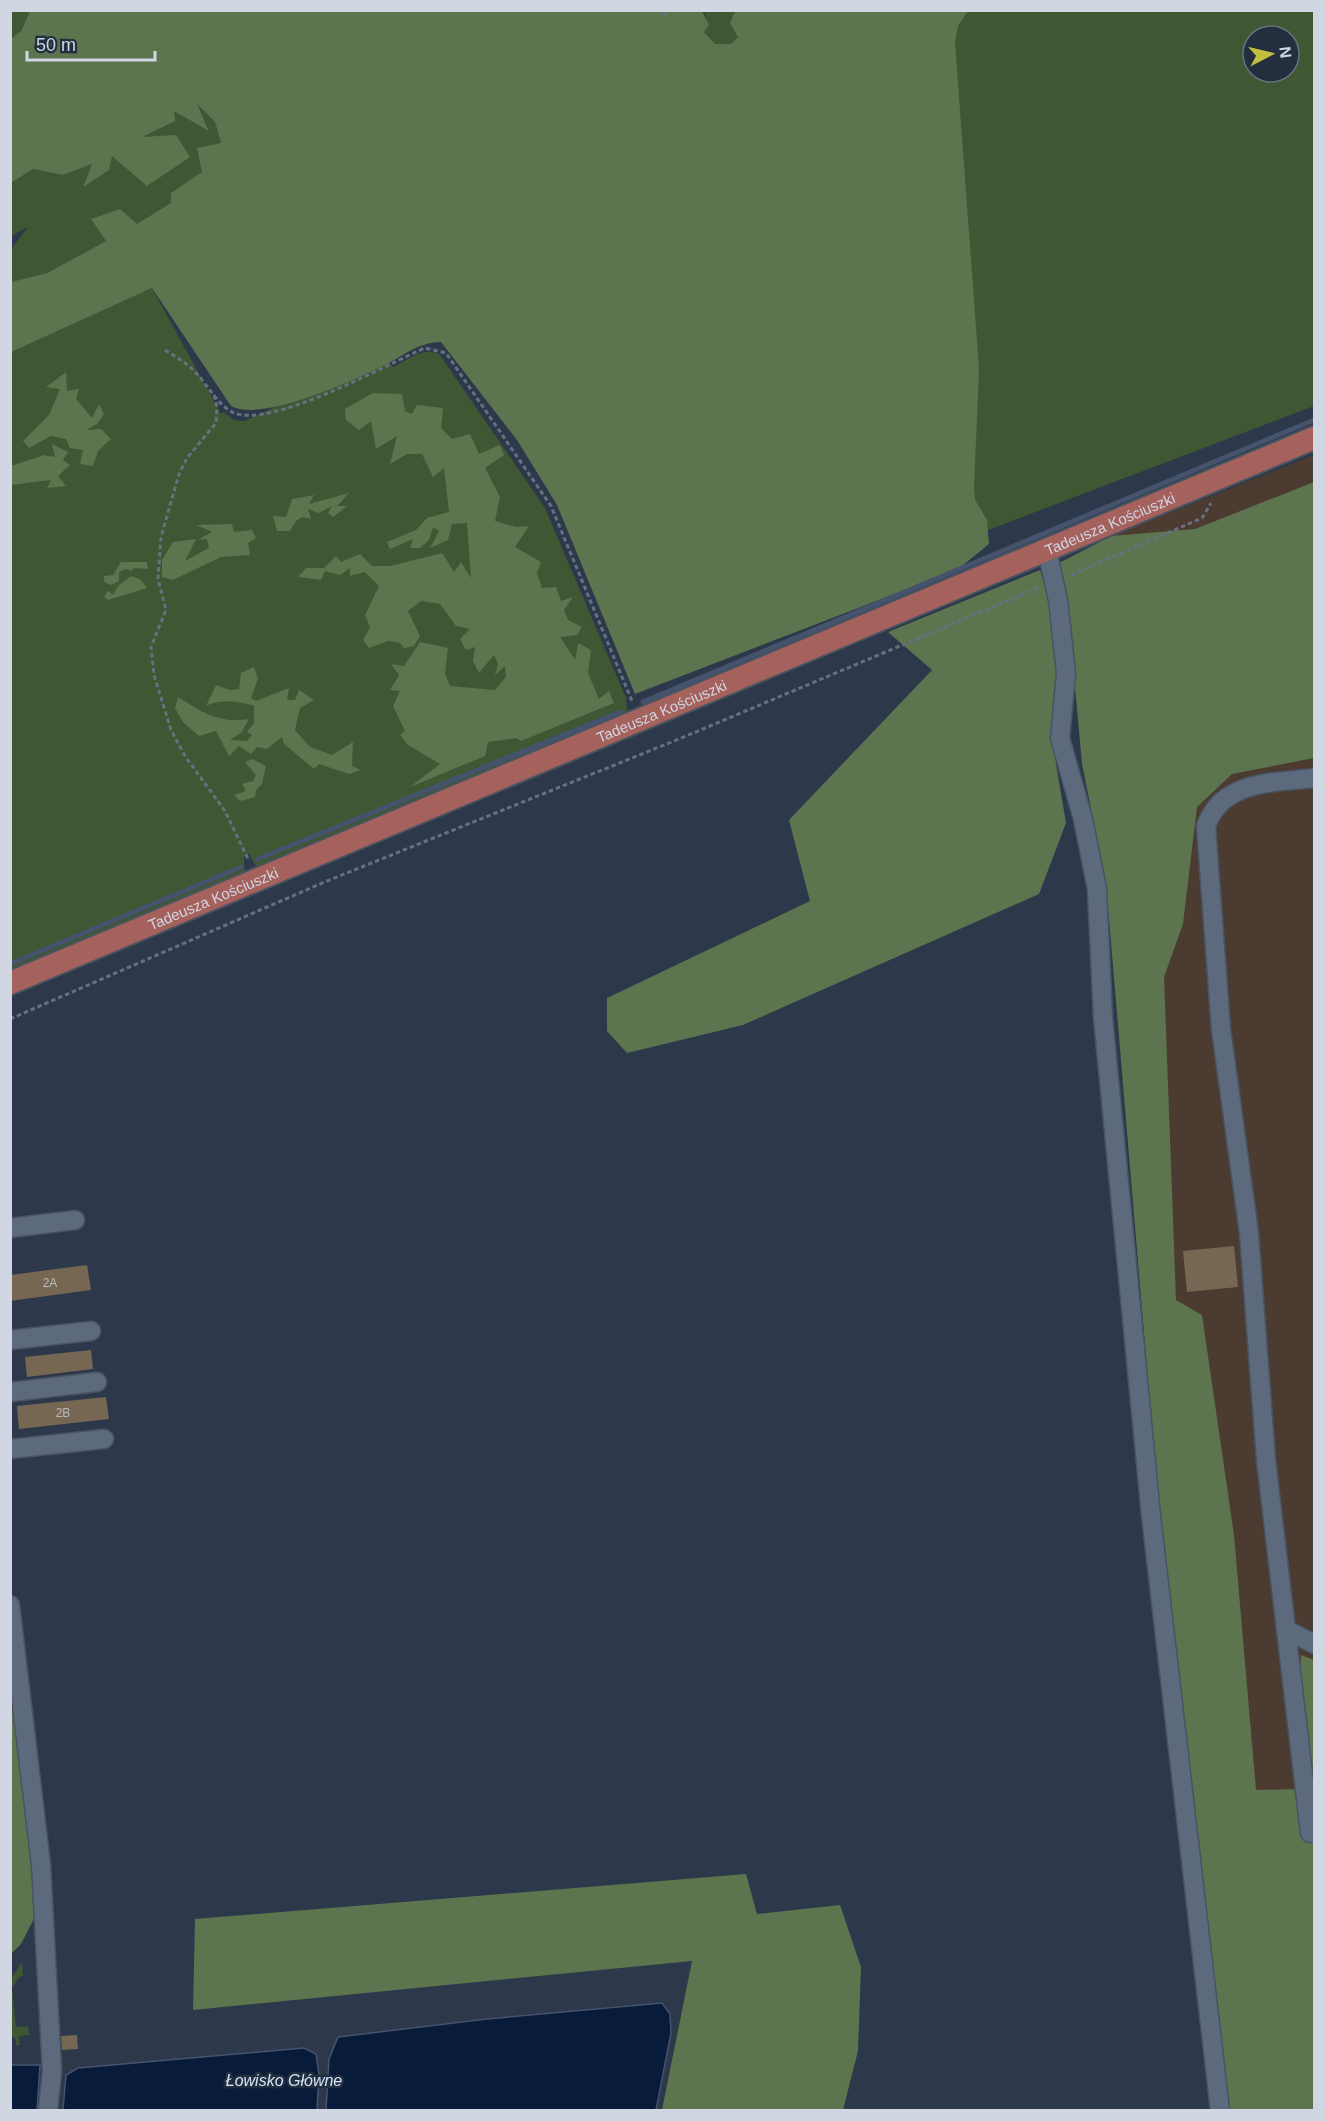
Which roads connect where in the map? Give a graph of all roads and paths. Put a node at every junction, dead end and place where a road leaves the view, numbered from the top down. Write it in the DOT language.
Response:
graph roads {
  1 [pos="666,10"];
  2 [pos="664,16"];
  3 [pos="165,351"];
  4 [pos="213,391"];
  5 [pos="1314,438"];
  6 [pos="1212,498"];
  7 [pos="1047,550"];
  8 [pos="1054,581"];
  9 [pos="639,720"];
  10 [pos="1314,778"];
  11 [pos="248,860"];
  12 [pos="10,983"];
  13 [pos="10,1019"];
  14 [pos="75,1220"];
  15 [pos="10,1228"];
  16 [pos="91,1331"];
  17 [pos="10,1340"];
  18 [pos="96,1382"];
  19 [pos="10,1392"];
  20 [pos="104,1438"];
  21 [pos="10,1449"];
  22 [pos="10,1605"];
  23 [pos="1287,1630"];
  24 [pos="1314,1644"];
  25 [pos="1314,1833"];
  26 [pos="48,2110"];
  27 [pos="1220,2110"];
  1 -- 2 [label="path"];
  3 -- 4 [label="path"];
  4 -- 9 [label="path"];
  4 -- 11 [label="path"];
  5 -- 7 [label="main road, Tadeusza Kościuszki"];
  6 -- 8 [label="path"];
  7 -- 8 [label="street"];
  7 -- 9 [label="main road, Tadeusza Kościuszki"];
  8 -- 13 [label="path"];
  8 -- 27 [label="street"];
  9 -- 12 [label="main road, Tadeusza Kościuszki"];
  10 -- 23 [label="street"];
  14 -- 15 [label="street"];
  16 -- 17 [label="street"];
  18 -- 19 [label="street"];
  20 -- 21 [label="street"];
  22 -- 26 [label="street"];
  23 -- 24 [label="street"];
  23 -- 25 [label="street"];
}
